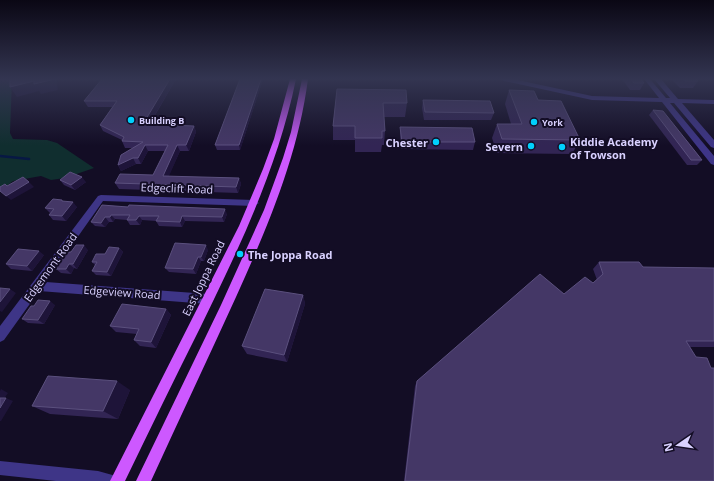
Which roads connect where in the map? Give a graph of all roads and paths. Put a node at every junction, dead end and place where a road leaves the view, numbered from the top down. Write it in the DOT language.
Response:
graph roads {
  1 [pos="288,101"];
  2 [pos="301,101"];
  3 [pos="665,101"];
  4 [pos="677,101"];
  5 [pos="714,145"];
  6 [pos="272,156"];
  7 [pos="288,156"];
  8 [pos="714,162"];
  9 [pos="100,198"];
  10 [pos="254,203"];
  11 [pos="36,286"];
  12 [pos="208,299"];
  13 [pos="0,336"];
  14 [pos="0,468"];
  15 [pos="111,481"];
  16 [pos="116,481"];
  17 [pos="143,481"];
  1 -- 6 [label="main road, East Joppa Road"];
  2 -- 7 [label="main road"];
  3 -- 8 [label="street"];
  4 -- 5 [label="street"];
  6 -- 7 [label="main road"];
  6 -- 10 [label="main road, East Joppa Road"];
  7 -- 17 [label="main road"];
  9 -- 10 [label="street, Edgeclift Road"];
  9 -- 11 [label="street, Edgemont Road"];
  10 -- 12 [label="main road, East Joppa Road"];
  11 -- 12 [label="street, Edgeview Road"];
  11 -- 13 [label="street, Edgemont Road"];
  12 -- 16 [label="main road, East Joppa Road"];
  14 -- 15 [label="street"];
}
